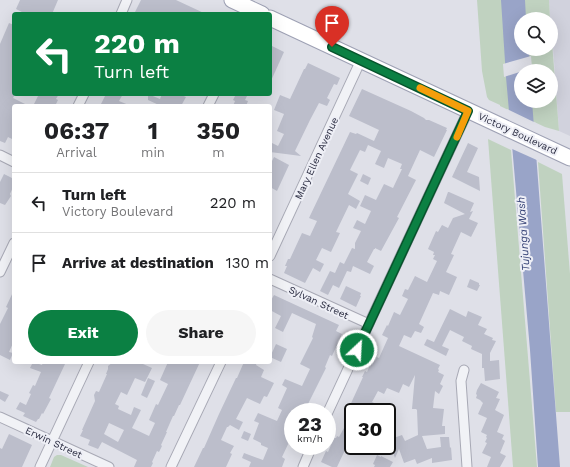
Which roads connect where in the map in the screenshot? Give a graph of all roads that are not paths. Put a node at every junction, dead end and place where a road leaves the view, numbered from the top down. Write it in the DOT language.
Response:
graph roads {
  1 [pos="127,0"];
  2 [pos="232,0"];
  3 [pos="256,9"];
  4 [pos="122,12"];
  5 [pos="272,19"];
  6 [pos="361,60"];
  7 [pos="468,111"];
  8 [pos="0,155"];
  9 [pos="570,158"];
  10 [pos="12,161"];
  11 [pos="12,246"];
  12 [pos="272,252"];
  13 [pos="0,272"];
  14 [pos="272,280"];
  15 [pos="369,324"];
  16 [pos="88,364"];
  17 [pos="219,364"];
  18 [pos="464,370"];
  19 [pos="332,403"];
  20 [pos="0,417"];
  21 [pos="52,441"];
  22 [pos="308,455"];
  23 [pos="40,467"];
  24 [pos="109,467"];
  25 [pos="171,467"];
  26 [pos="303,467"];
  27 [pos="467,467"];
  1 -- 4 [label="street"];
  2 -- 3 [label="main road"];
  5 -- 6 [label="main road, Victory Boulevard"];
  6 -- 7 [label="main road, Victory Boulevard"];
  6 -- 12 [label="street, Mary Ellen Avenue"];
  7 -- 9 [label="main road, Victory Boulevard"];
  7 -- 15 [label="street"];
  8 -- 10 [label="street"];
  11 -- 13 [label="street"];
  14 -- 15 [label="street, Sylvan Street"];
  15 -- 19 [label="street"];
  16 -- 21 [label="street"];
  17 -- 25 [label="street"];
  18 -- 27 [label="street"];
  20 -- 21 [label="street, Erwin Street"];
  21 -- 23 [label="street"];
  21 -- 24 [label="street, Erwin Street"];
  22 -- 26 [label="street"];
}
